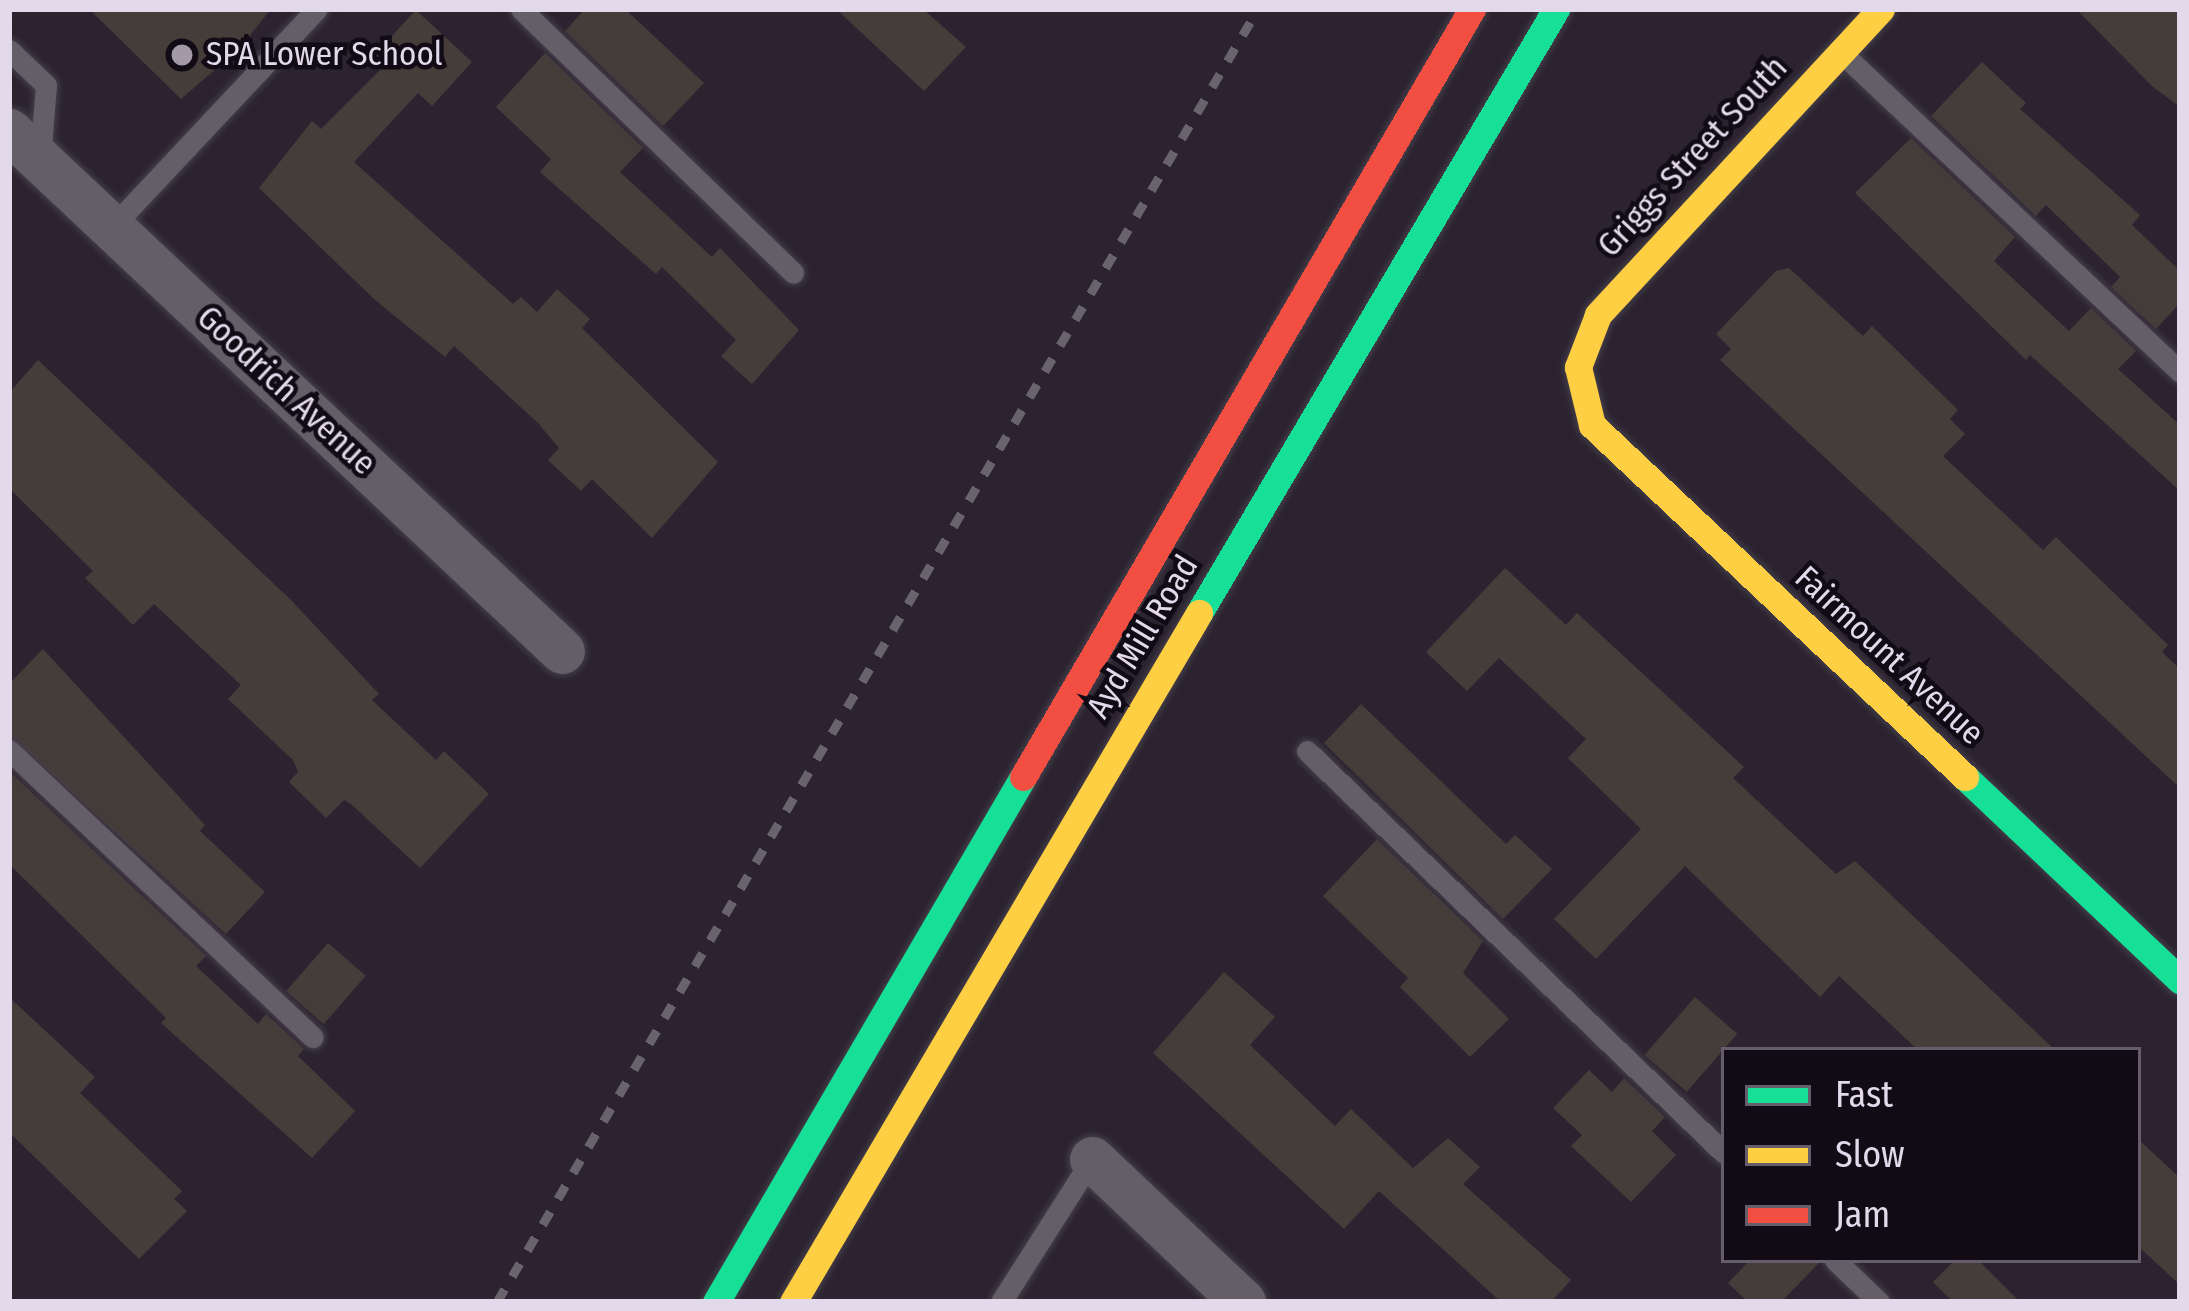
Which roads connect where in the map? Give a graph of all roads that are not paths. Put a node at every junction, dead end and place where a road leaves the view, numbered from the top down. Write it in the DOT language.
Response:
graph roads {
  1 [pos="317,9"];
  2 [pos="521,9"];
  3 [pos="1472,9"];
  4 [pos="1556,9"];
  5 [pos="1881,9"];
  6 [pos="9,50"];
  7 [pos="1840,52"];
  8 [pos="24,146"];
  9 [pos="112,227"];
  10 [pos="794,273"];
  11 [pos="1578,367"];
  12 [pos="2180,372"];
  13 [pos="562,651"];
  14 [pos="9,750"];
  15 [pos="1307,751"];
  16 [pos="2180,980"];
  17 [pos="313,1037"];
  18 [pos="1721,1150"];
  19 [pos="1092,1159"];
  20 [pos="1838,1263"];
  21 [pos="716,1302"];
  22 [pos="793,1302"];
  23 [pos="1000,1302"];
  24 [pos="1243,1302"];
  25 [pos="1879,1302"];
  1 -- 9 [label="lane"];
  2 -- 10 [label="lane"];
  3 -- 21 [label="main road, Ayd Mill Road"];
  4 -- 22 [label="main road, Ayd Mill Road"];
  5 -- 7 [label="main road, Griggs Street South"];
  6 -- 8 [label="lane"];
  7 -- 11 [label="main road, Griggs Street South"];
  7 -- 12 [label="lane"];
  8 -- 9 [label="street, Goodrich Avenue"];
  9 -- 13 [label="street, Goodrich Avenue"];
  11 -- 16 [label="main road, Fairmount Avenue"];
  14 -- 17 [label="lane"];
  15 -- 18 [label="lane"];
  19 -- 23 [label="lane"];
  19 -- 24 [label="street"];
  20 -- 25 [label="lane"];
}
